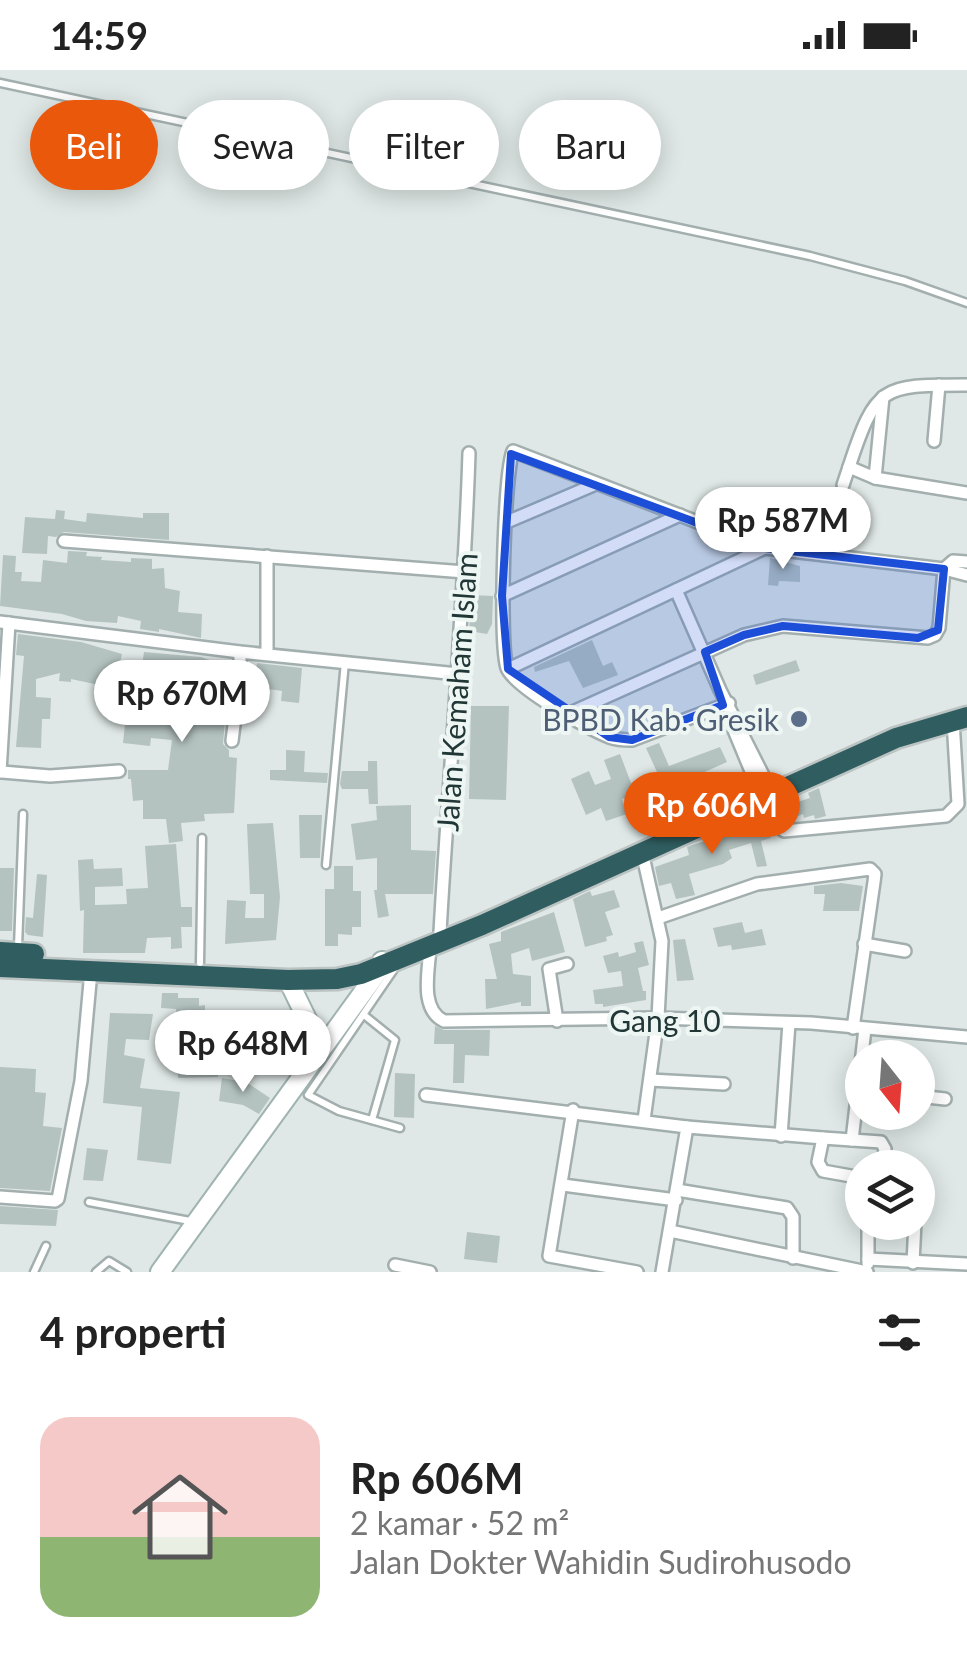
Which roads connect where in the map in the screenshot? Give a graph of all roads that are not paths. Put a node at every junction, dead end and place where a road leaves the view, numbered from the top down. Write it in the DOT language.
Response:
graph roads {
  1 [pos="0,83"];
  2 [pos="967,303"];
  3 [pos="939,385"];
  4 [pos="967,385"];
  5 [pos="884,396"];
  6 [pos="934,441"];
  7 [pos="469,453"];
  8 [pos="850,467"];
  9 [pos="875,478"];
  10 [pos="596,484"];
  11 [pos="842,485"];
  12 [pos="967,493"];
  13 [pos="680,516"];
  14 [pos="508,522"];
  15 [pos="64,541"];
  16 [pos="766,548"];
  17 [pos="267,556"];
  18 [pos="967,562"];
  19 [pos="944,569"];
  20 [pos="465,572"];
  21 [pos="967,575"];
  22 [pos="676,590"];
  23 [pos="502,596"];
  24 [pos="5,622"];
  25 [pos="240,652"];
  26 [pos="705,652"];
  27 [pos="267,654"];
  28 [pos="346,661"];
  29 [pos="508,669"];
  30 [pos="458,674"];
  31 [pos="725,701"];
  32 [pos="568,714"];
  33 [pos="962,714"];
  34 [pos="232,740"];
  35 [pos="118,771"];
  36 [pos="1,772"];
  37 [pos="962,778"];
  38 [pos="763,794"];
  39 [pos="23,814"];
  40 [pos="202,838"];
  41 [pos="642,852"];
  42 [pos="326,865"];
  43 [pos="658,918"];
  44 [pos="435,939"];
  45 [pos="864,944"];
  46 [pos="906,951"];
  47 [pos="9,953"];
  48 [pos="388,961"];
  49 [pos="200,963"];
  50 [pos="568,964"];
  51 [pos="0,966"];
  52 [pos="91,971"];
  53 [pos="286,974"];
  54 [pos="364,1015"];
  55 [pos="658,1018"];
  56 [pos="557,1021"];
  57 [pos="789,1022"];
  58 [pos="859,1028"];
  59 [pos="967,1037"];
  60 [pos="859,1040"];
  61 [pos="328,1053"];
  62 [pos="650,1080"];
  63 [pos="724,1084"];
  64 [pos="426,1095"];
  65 [pos="935,1099"];
  66 [pos="945,1100"];
  67 [pos="573,1110"];
  68 [pos="372,1120"];
  69 [pos="644,1120"];
  70 [pos="687,1127"];
  71 [pos="400,1128"];
  72 [pos="854,1130"];
  73 [pos="781,1136"];
  74 [pos="822,1138"];
  75 [pos="852,1140"];
  76 [pos="884,1150"];
  77 [pos="845,1175"];
  78 [pos="563,1184"];
  79 [pos="676,1195"];
  80 [pos="0,1197"];
  81 [pos="89,1202"];
  82 [pos="196,1222"];
  83 [pos="670,1231"];
  84 [pos="868,1240"];
  85 [pos="915,1240"];
  86 [pos="46,1246"];
  87 [pos="548,1256"];
  88 [pos="792,1258"];
  89 [pos="913,1263"];
  90 [pos="967,1264"];
  91 [pos="396,1266"];
  92 [pos="867,1268"];
  93 [pos="34,1272"];
  94 [pos="96,1272"];
  95 [pos="127,1272"];
  96 [pos="160,1272"];
  97 [pos="430,1272"];
  98 [pos="544,1272"];
  99 [pos="638,1272"];
  100 [pos="662,1272"];
  1 -- 2 [label="lane"];
  3 -- 4 [label="street"];
  3 -- 5 [label="street"];
  3 -- 6 [label="street"];
  5 -- 8 [label="street"];
  5 -- 9 [label="street"];
  7 -- 20 [label="street, Jalan Kemaham Islam"];
  8 -- 9 [label="street"];
  8 -- 11 [label="street"];
  9 -- 12 [label="street"];
  10 -- 13 [label="street"];
  10 -- 14 [label="street"];
  10 -- 14 [label="street"];
  13 -- 16 [label="street"];
  13 -- 23 [label="street"];
  14 -- 23 [label="street"];
  15 -- 17 [label="street"];
  16 -- 19 [label="street"];
  16 -- 22 [label="street"];
  17 -- 20 [label="street"];
  17 -- 27 [label="street"];
  18 -- 19 [label="street"];
  19 -- 21 [label="street"];
  19 -- 26 [label="street"];
  20 -- 30 [label="street, Jalan Kemaham Islam"];
  22 -- 26 [label="street"];
  22 -- 29 [label="street"];
  23 -- 29 [label="street"];
  24 -- 25 [label="street"];
  24 -- 36 [label="street"];
  25 -- 27 [label="street"];
  25 -- 34 [label="street"];
  26 -- 31 [label="street"];
  26 -- 32 [label="street"];
  27 -- 28 [label="street"];
  28 -- 30 [label="street"];
  28 -- 42 [label="lane"];
  29 -- 32 [label="street"];
  30 -- 44 [label="street, Jalan Kemaham Islam"];
  31 -- 32 [label="street"];
  31 -- 38 [label="street"];
  33 -- 37 [label="street"];
  33 -- 38 [label="highway"];
  35 -- 36 [label="street"];
  37 -- 38 [label="street"];
  38 -- 41 [label="highway"];
  38 -- 44 [label="highway"];
  39 -- 47 [label="lane"];
  40 -- 49 [label="lane"];
  41 -- 43 [label="street"];
  41 -- 44 [label="highway"];
  43 -- 45 [label="street"];
  43 -- 55 [label="street"];
  44 -- 48 [label="highway"];
  44 -- 56 [label="street, Gang 10"];
  45 -- 46 [label="street"];
  45 -- 58 [label="street"];
  47 -- 49 [label="highway"];
  48 -- 53 [label="highway"];
  48 -- 54 [label="lane"];
  48 -- 61 [label="main road"];
  49 -- 53 [label="highway"];
  50 -- 56 [label="street"];
  51 -- 52 [label="highway"];
  52 -- 53 [label="highway"];
  52 -- 80 [label="street"];
  53 -- 61 [label="main road"];
  54 -- 61 [label="lane"];
  54 -- 68 [label="lane"];
  55 -- 56 [label="street, Gang 10"];
  55 -- 57 [label="street, Gang 10"];
  55 -- 62 [label="street"];
  57 -- 58 [label="street, Gang 10"];
  57 -- 73 [label="street"];
  58 -- 59 [label="street, Gang 10"];
  58 -- 60 [label="street"];
  61 -- 68 [label="lane"];
  61 -- 82 [label="main road"];
  62 -- 63 [label="street"];
  62 -- 69 [label="street"];
  64 -- 67 [label="street"];
  65 -- 66 [label="street"];
  67 -- 69 [label="street"];
  67 -- 78 [label="street"];
  68 -- 71 [label="lane"];
  69 -- 70 [label="street"];
  70 -- 73 [label="street"];
  70 -- 79 [label="street"];
  72 -- 75 [label="street"];
  73 -- 74 [label="street"];
  74 -- 75 [label="street"];
  74 -- 77 [label="street"];
  75 -- 76 [label="street"];
  78 -- 79 [label="street"];
  78 -- 87 [label="street"];
  79 -- 83 [label="street"];
  79 -- 88 [label="street"];
  81 -- 82 [label="lane"];
  82 -- 96 [label="main road"];
  83 -- 88 [label="street"];
  83 -- 100 [label="street"];
  84 -- 92 [label="street"];
  85 -- 89 [label="street"];
  86 -- 93 [label="lane"];
  87 -- 98 [label="street"];
  87 -- 99 [label="street"];
  88 -- 92 [label="street"];
  89 -- 90 [label="street"];
  89 -- 92 [label="street"];
  91 -- 97 [label="street"];
  94 -- 95 [label="lane"];
}
